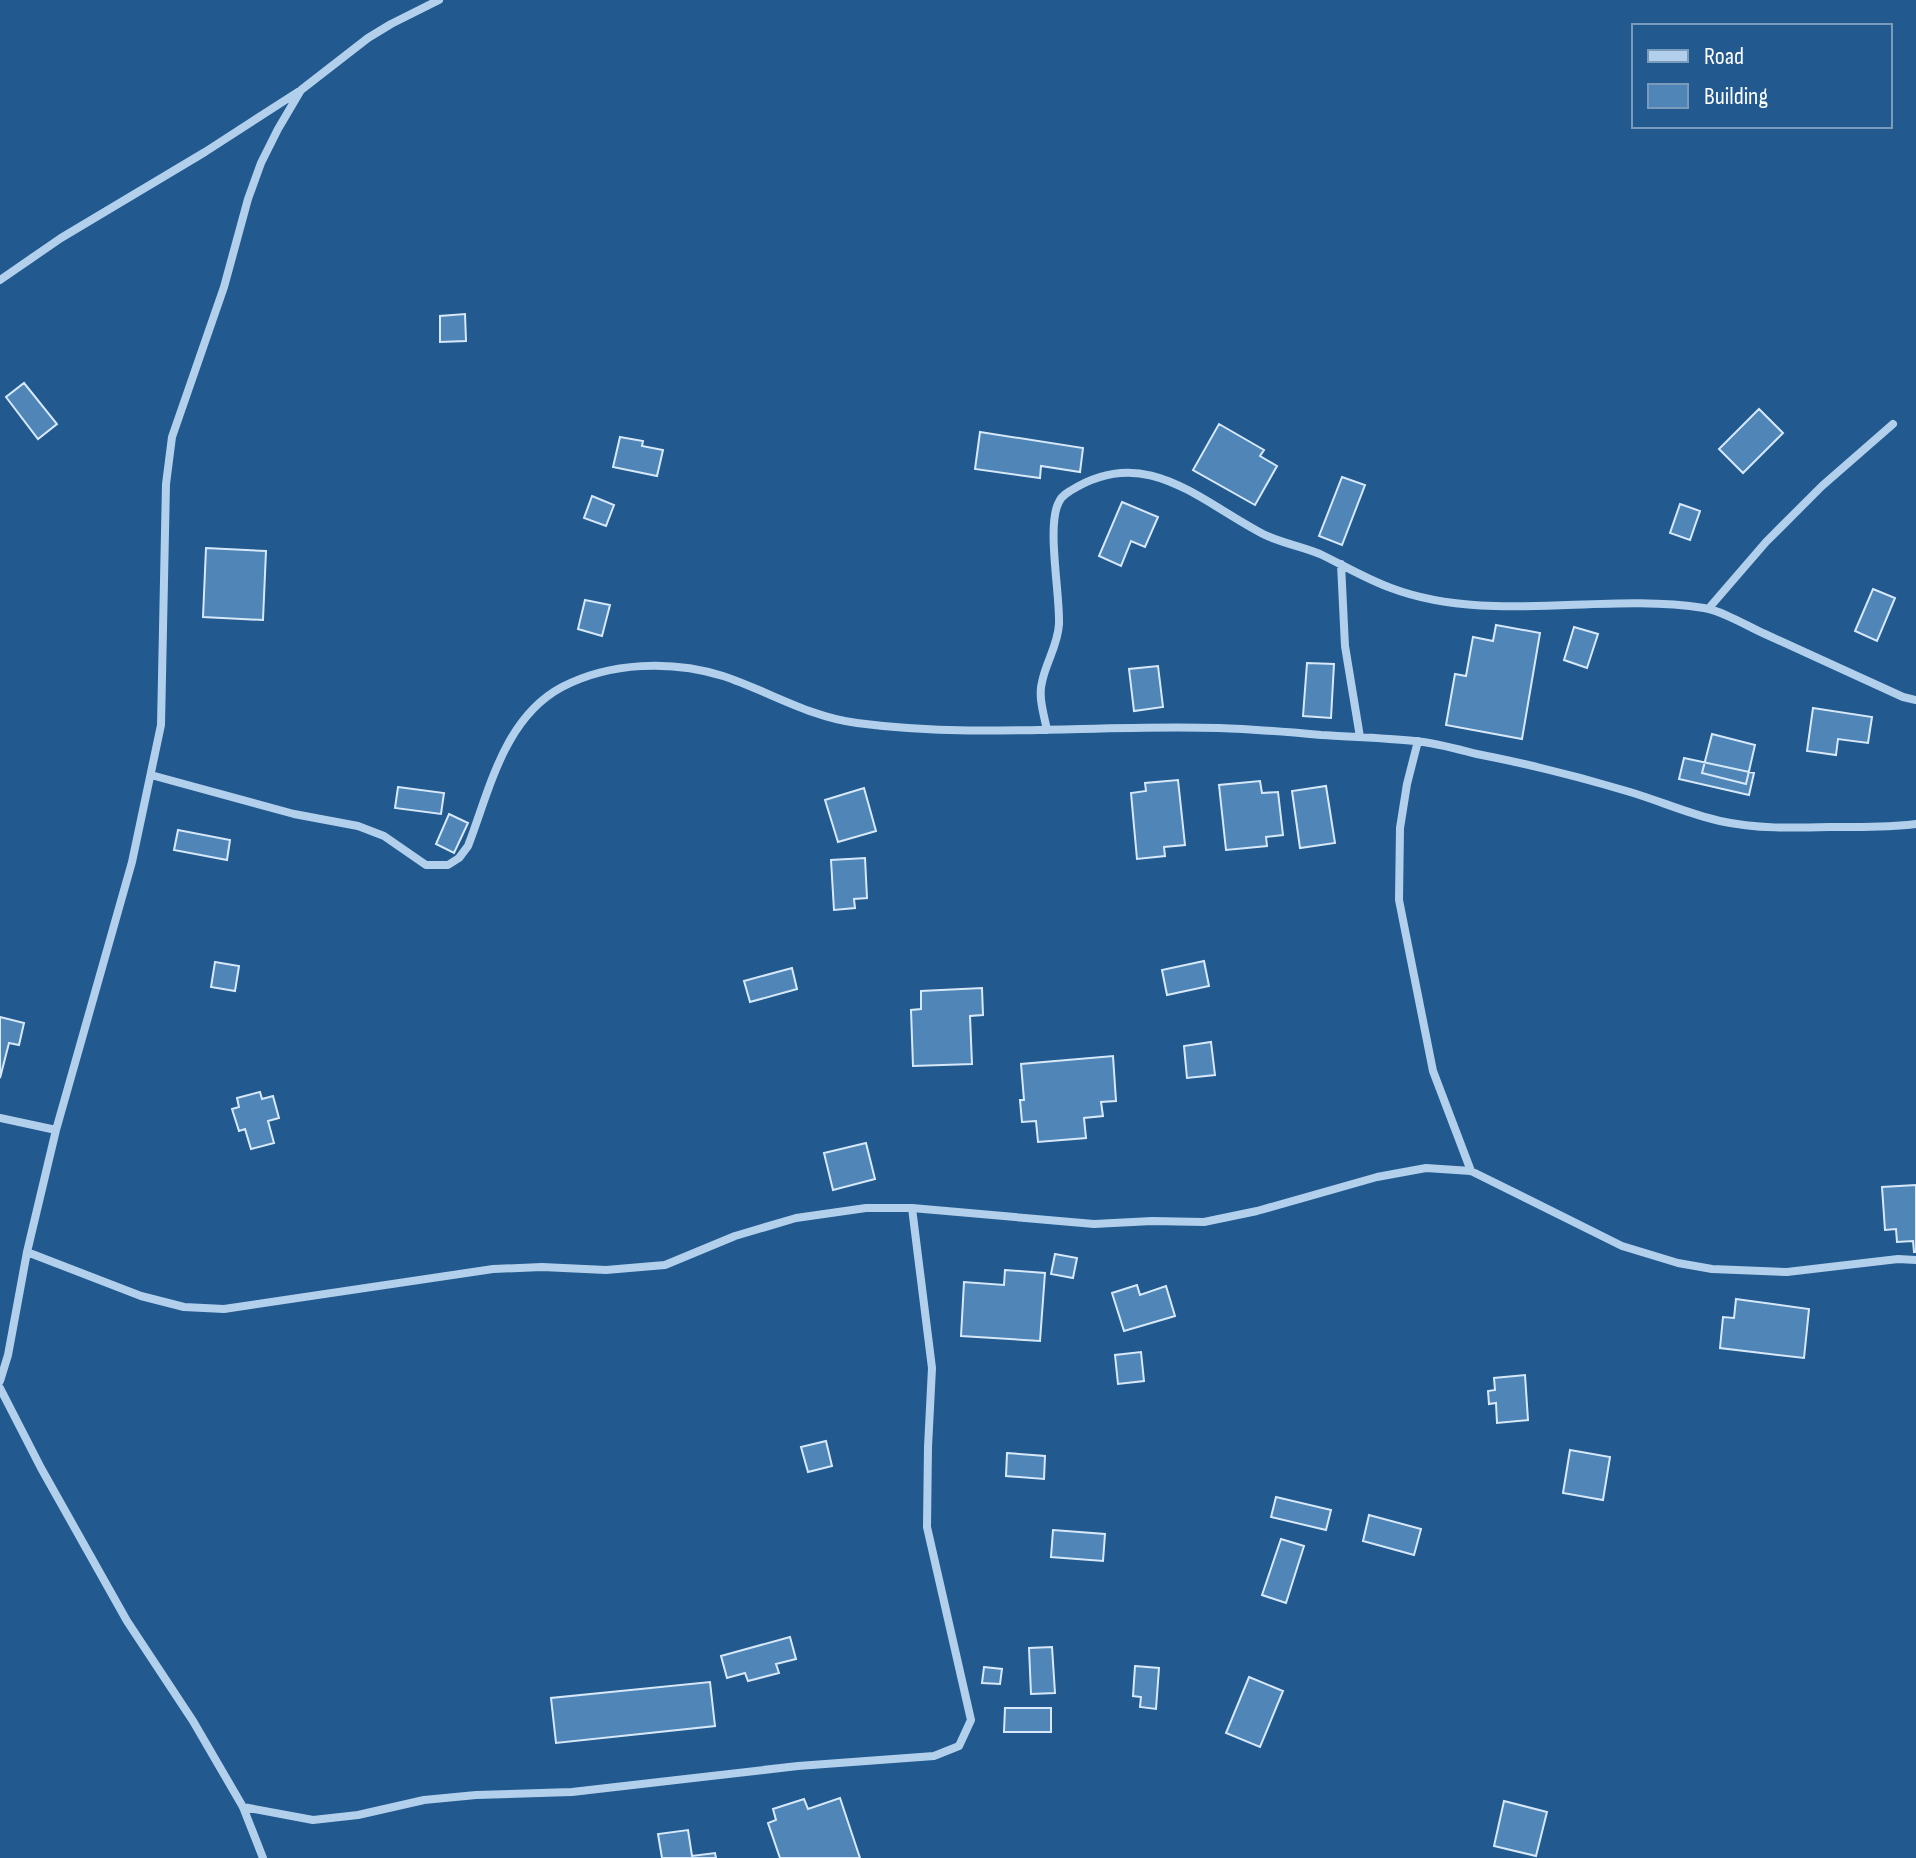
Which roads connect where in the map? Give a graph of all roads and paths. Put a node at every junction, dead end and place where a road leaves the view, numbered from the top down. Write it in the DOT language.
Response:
graph roads {
  1 [pos="439,0"];
  2 [pos="301,90"];
  3 [pos="0,280"];
  4 [pos="1893,424"];
  5 [pos="1341,564"];
  6 [pos="1709,608"];
  7 [pos="1916,700"];
  8 [pos="1047,730"];
  9 [pos="1360,737"];
  10 [pos="1418,741"];
  11 [pos="151,775"];
  12 [pos="1916,824"];
  13 [pos="0,1118"];
  14 [pos="56,1130"];
  15 [pos="1471,1171"];
  16 [pos="912,1208"];
  17 [pos="27,1252"];
  18 [pos="1916,1260"];
  19 [pos="0,1381"];
  20 [pos="0,1388"];
  21 [pos="243,1807"];
  22 [pos="263,1858"];
  1 -- 2 [label="street"];
  2 -- 3 [label="street"];
  2 -- 11 [label="street"];
  4 -- 6 [label="street"];
  5 -- 6 [label="street"];
  5 -- 8 [label="street"];
  5 -- 9 [label="street"];
  6 -- 7 [label="street"];
  8 -- 9 [label="street"];
  8 -- 11 [label="street"];
  9 -- 10 [label="street"];
  10 -- 12 [label="street"];
  10 -- 15 [label="street"];
  11 -- 14 [label="street"];
  13 -- 14 [label="street"];
  14 -- 17 [label="street"];
  15 -- 16 [label="street"];
  15 -- 18 [label="street"];
  16 -- 17 [label="street"];
  16 -- 21 [label="street"];
  17 -- 19 [label="street"];
  20 -- 21 [label="street"];
  21 -- 22 [label="street"];
}
